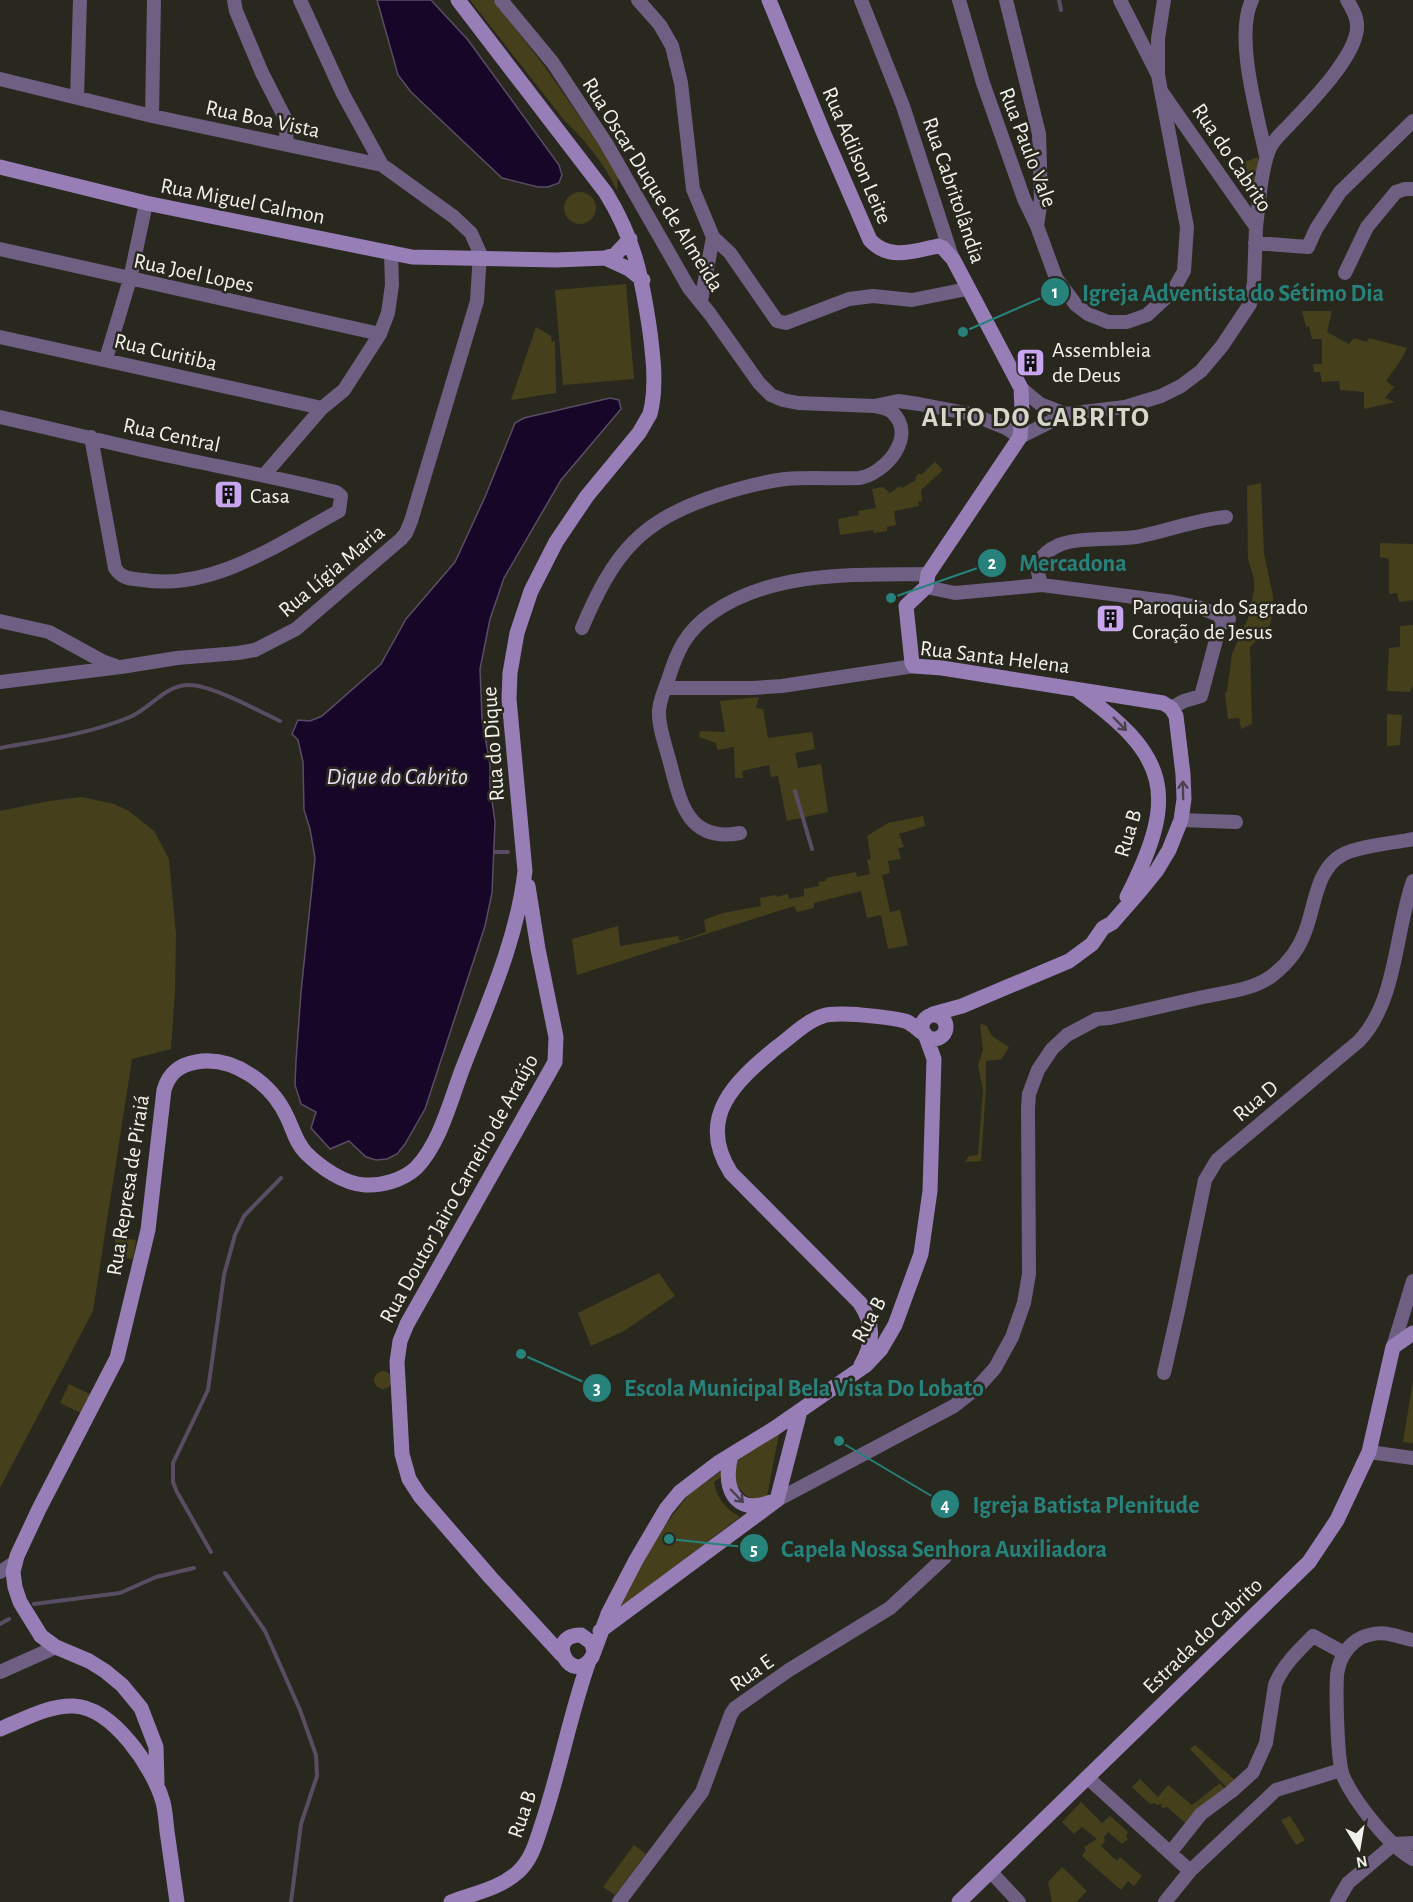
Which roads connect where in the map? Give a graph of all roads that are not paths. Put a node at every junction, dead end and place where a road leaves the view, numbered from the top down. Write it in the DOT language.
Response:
graph roads {
  1 [pos="80,0"];
  2 [pos="154,0"];
  3 [pos="234,0"];
  4 [pos="300,0"];
  5 [pos="458,0"];
  6 [pos="501,0"];
  7 [pos="638,0"];
  8 [pos="769,0"];
  9 [pos="861,0"];
  10 [pos="959,0"];
  11 [pos="1006,0"];
  12 [pos="1120,0"];
  13 [pos="1164,0"];
  14 [pos="1252,0"];
  15 [pos="1347,0"];
  16 [pos="1158,75"];
  17 [pos="0,79"];
  18 [pos="1161,90"];
  19 [pos="77,97"];
  20 [pos="152,116"];
  21 [pos="1413,121"];
  22 [pos="287,144"];
  23 [pos="1266,156"];
  24 [pos="382,165"];
  25 [pos="0,167"];
  26 [pos="1413,189"];
  27 [pos="146,203"];
  28 [pos="1037,226"];
  29 [pos="1256,227"];
  30 [pos="713,237"];
  31 [pos="630,239"];
  32 [pos="1255,243"];
  33 [pos="0,249"];
  34 [pos="391,252"];
  35 [pos="480,258"];
  36 [pos="605,258"];
  37 [pos="953,260"];
  38 [pos="1345,273"];
  39 [pos="130,279"];
  40 [pos="643,280"];
  41 [pos="967,289"];
  42 [pos="701,301"];
  43 [pos="380,334"];
  44 [pos="0,337"];
  45 [pos="106,359"];
  46 [pos="1021,388"];
  47 [pos="874,405"];
  48 [pos="322,408"];
  49 [pos="1066,414"];
  50 [pos="0,417"];
  51 [pos="91,437"];
  52 [pos="1020,437"];
  53 [pos="265,474"];
  54 [pos="1226,517"];
  55 [pos="927,580"];
  56 [pos="1042,585"];
  57 [pos="0,621"];
  58 [pos="582,628"];
  59 [pos="914,666"];
  60 [pos="121,667"];
  61 [pos="0,682"];
  62 [pos="665,688"];
  63 [pos="1074,688"];
  64 [pos="1171,708"];
  65 [pos="1181,820"];
  66 [pos="1236,822"];
  67 [pos="740,833"];
  68 [pos="1413,839"];
  69 [pos="1150,845"];
  70 [pos="1167,853"];
  71 [pos="525,871"];
  72 [pos="1413,880"];
  73 [pos="1119,913"];
  74 [pos="510,945"];
  75 [pos="538,949"];
  76 [pos="962,1006"];
  77 [pos="931,1015"];
  78 [pos="907,1021"];
  79 [pos="945,1031"];
  80 [pos="924,1034"];
  81 [pos="934,1059"];
  82 [pos="364,1185"];
  83 [pos="1413,1281"];
  84 [pos="1413,1333"];
  85 [pos="1393,1347"];
  86 [pos="856,1373"];
  87 [pos="1164,1373"];
  88 [pos="800,1411"];
  89 [pos="1368,1452"];
  90 [pos="731,1455"];
  91 [pos="1413,1458"];
  92 [pos="784,1472"];
  93 [pos="802,1487"];
  94 [pos="777,1500"];
  95 [pos="945,1557"];
  96 [pos="14,1563"];
  97 [pos="0,1572"];
  98 [pos="535,1626"];
  99 [pos="601,1631"];
  100 [pos="578,1635"];
  101 [pos="1413,1640"];
  102 [pos="56,1647"];
  103 [pos="1344,1653"];
  104 [pos="592,1657"];
  105 [pos="564,1658"];
  106 [pos="0,1672"];
  107 [pos="578,1695"];
  108 [pos="0,1730"];
  109 [pos="1341,1770"];
  110 [pos="1087,1777"];
  111 [pos="157,1784"];
  112 [pos="1413,1843"];
  113 [pos="1394,1844"];
  114 [pos="1170,1853"];
  115 [pos="1413,1859"];
  116 [pos="990,1871"];
  117 [pos="1190,1871"];
  118 [pos="177,1902"];
  119 [pos="452,1902"];
  120 [pos="620,1902"];
  121 [pos="958,1902"];
  122 [pos="1019,1902"];
  123 [pos="1165,1902"];
  124 [pos="1338,1902"];
  1 -- 19 [label="street"];
  2 -- 20 [label="street"];
  3 -- 22 [label="street"];
  4 -- 24 [label="street"];
  5 -- 31 [label="street, Rua do Dique"];
  6 -- 42 [label="street, Rua Oscar Duque de Almeida"];
  7 -- 30 [label="street"];
  8 -- 37 [label="street, Rua Adilson Leite"];
  9 -- 37 [label="street, Rua Cabritolândia"];
  10 -- 28 [label="street, Rua Paulo Vale"];
  11 -- 28 [label="street, Rua Paulo Vale"];
  12 -- 16 [label="street, Rua do Cabrito"];
  13 -- 16 [label="street"];
  14 -- 23 [label="street"];
  15 -- 23 [label="street"];
  16 -- 18 [label="street, Rua do Cabrito"];
  17 -- 19 [label="street, Rua Boa Vista"];
  18 -- 28 [label="street"];
  18 -- 29 [label="street, Rua do Cabrito"];
  19 -- 20 [label="street, Rua Boa Vista"];
  20 -- 22 [label="street, Rua Boa Vista"];
  21 -- 32 [label="street"];
  22 -- 24 [label="street, Rua Boa Vista"];
  23 -- 29 [label="street"];
  24 -- 35 [label="street, Rua Boa Vista"];
  25 -- 27 [label="street, Rua Miguel Calmon"];
  26 -- 38 [label="street"];
  27 -- 34 [label="street, Rua Miguel Calmon"];
  27 -- 39 [label="street"];
  29 -- 32 [label="street, Rua do Cabrito"];
  30 -- 41 [label="street"];
  30 -- 42 [label="street"];
  31 -- 36 [label="street"];
  31 -- 40 [label="street, Rua do Dique"];
  32 -- 49 [label="street, Rua do Cabrito"];
  33 -- 39 [label="street, Rua Joel Lopes"];
  34 -- 35 [label="street, Rua Miguel Calmon"];
  34 -- 43 [label="street"];
  35 -- 36 [label="street, Rua Miguel Calmon"];
  35 -- 60 [label="street, Rua Lígia Maria"];
  36 -- 40 [label="street"];
  37 -- 41 [label="street, Rua Cabritolândia"];
  39 -- 43 [label="street, Rua Joel Lopes"];
  39 -- 45 [label="street"];
  40 -- 71 [label="street, Rua do Dique"];
  41 -- 46 [label="street, Rua Cabritolândia"];
  42 -- 47 [label="street, Rua Oscar Duque de Almeida"];
  43 -- 48 [label="street"];
  44 -- 45 [label="street, Rua Curitiba"];
  45 -- 48 [label="street, Rua Curitiba"];
  46 -- 49 [label="street, Rua do Cabrito"];
  46 -- 52 [label="street"];
  47 -- 52 [label="street, Rua Oscar Duque de Almeida"];
  47 -- 58 [label="street"];
  48 -- 53 [label="street"];
  49 -- 52 [label="street, Rua do Cabrito"];
  50 -- 51 [label="street, Rua Central"];
  51 -- 53 [label="street, Rua Central"];
  51 -- 53 [label="street, Rua Central"];
  52 -- 55 [label="street, Rua do Cabrito"];
  54 -- 56 [label="street"];
  55 -- 56 [label="street"];
  55 -- 59 [label="street, Rua do Cabrito"];
  55 -- 62 [label="street"];
  56 -- 64 [label="street"];
  57 -- 60 [label="street"];
  59 -- 62 [label="street, Rua Santa Helena"];
  59 -- 63 [label="street, Rua Santa Helena"];
  60 -- 61 [label="street, Rua Lígia Maria"];
  62 -- 67 [label="street"];
  63 -- 64 [label="street, Rua Santa Helena"];
  63 -- 69 [label="street, Rua B, one-way"];
  65 -- 64 [label="street, Rua B, one-way"];
  65 -- 66 [label="street"];
  65 -- 70 [label="street, Rua B"];
  68 -- 93 [label="street"];
  69 -- 70 [label="street"];
  69 -- 73 [label="street, Rua B"];
  70 -- 73 [label="street, Rua B"];
  71 -- 74 [label="street, Rua do Dique"];
  71 -- 75 [label="street, Rua Doutor Jairo Carneiro de Araújo"];
  72 -- 87 [label="street, Rua D"];
  73 -- 76 [label="street, Rua B"];
  74 -- 75 [label="street"];
  74 -- 82 [label="street, Rua do Dique"];
  75 -- 98 [label="street, Rua Doutor Jairo Carneiro de Araújo"];
  76 -- 77 [label="street, Rua B"];
  76 -- 79 [label="street"];
  77 -- 78 [label="street, Rua B"];
  77 -- 79 [label="street"];
  77 -- 80 [label="street"];
  78 -- 80 [label="street"];
  78 -- 86 [label="street"];
  79 -- 80 [label="street"];
  79 -- 81 [label="street"];
  80 -- 81 [label="street, Rua B"];
  81 -- 86 [label="street, Rua B"];
  82 -- 96 [label="street, Rua Represa de Piraiá"];
  83 -- 85 [label="street, Estrada do Cabrito"];
  84 -- 85 [label="street"];
  85 -- 89 [label="street, Estrada do Cabrito"];
  86 -- 88 [label="street, Rua B"];
  88 -- 90 [label="street, Rua B"];
  88 -- 92 [label="street"];
  89 -- 91 [label="street"];
  89 -- 110 [label="street, Estrada do Cabrito"];
  90 -- 94 [label="street, one-way"];
  90 -- 99 [label="street, Rua B"];
  92 -- 93 [label="street"];
  92 -- 94 [label="street"];
  93 -- 94 [label="street"];
  94 -- 99 [label="street"];
  95 -- 120 [label="street, Rua E"];
  96 -- 97 [label="street"];
  96 -- 102 [label="street"];
  98 -- 100 [label="street"];
  98 -- 105 [label="street, Rua Doutor Jairo Carneiro de Araújo"];
  99 -- 100 [label="street"];
  99 -- 104 [label="street, Rua B"];
  100 -- 104 [label="street"];
  100 -- 105 [label="street"];
  101 -- 103 [label="street"];
  102 -- 106 [label="street"];
  102 -- 111 [label="street"];
  103 -- 109 [label="street"];
  103 -- 114 [label="street"];
  104 -- 105 [label="street"];
  104 -- 107 [label="street, Rua B"];
  105 -- 107 [label="street"];
  107 -- 119 [label="street, Rua B"];
  108 -- 111 [label="street"];
  109 -- 113 [label="street"];
  109 -- 117 [label="street"];
  110 -- 114 [label="street"];
  110 -- 116 [label="street, Estrada do Cabrito"];
  111 -- 118 [label="street"];
  112 -- 113 [label="street"];
  113 -- 115 [label="street"];
  113 -- 124 [label="street"];
  114 -- 117 [label="street"];
  116 -- 121 [label="street, Estrada do Cabrito"];
  116 -- 122 [label="street"];
  117 -- 123 [label="street"];
}
